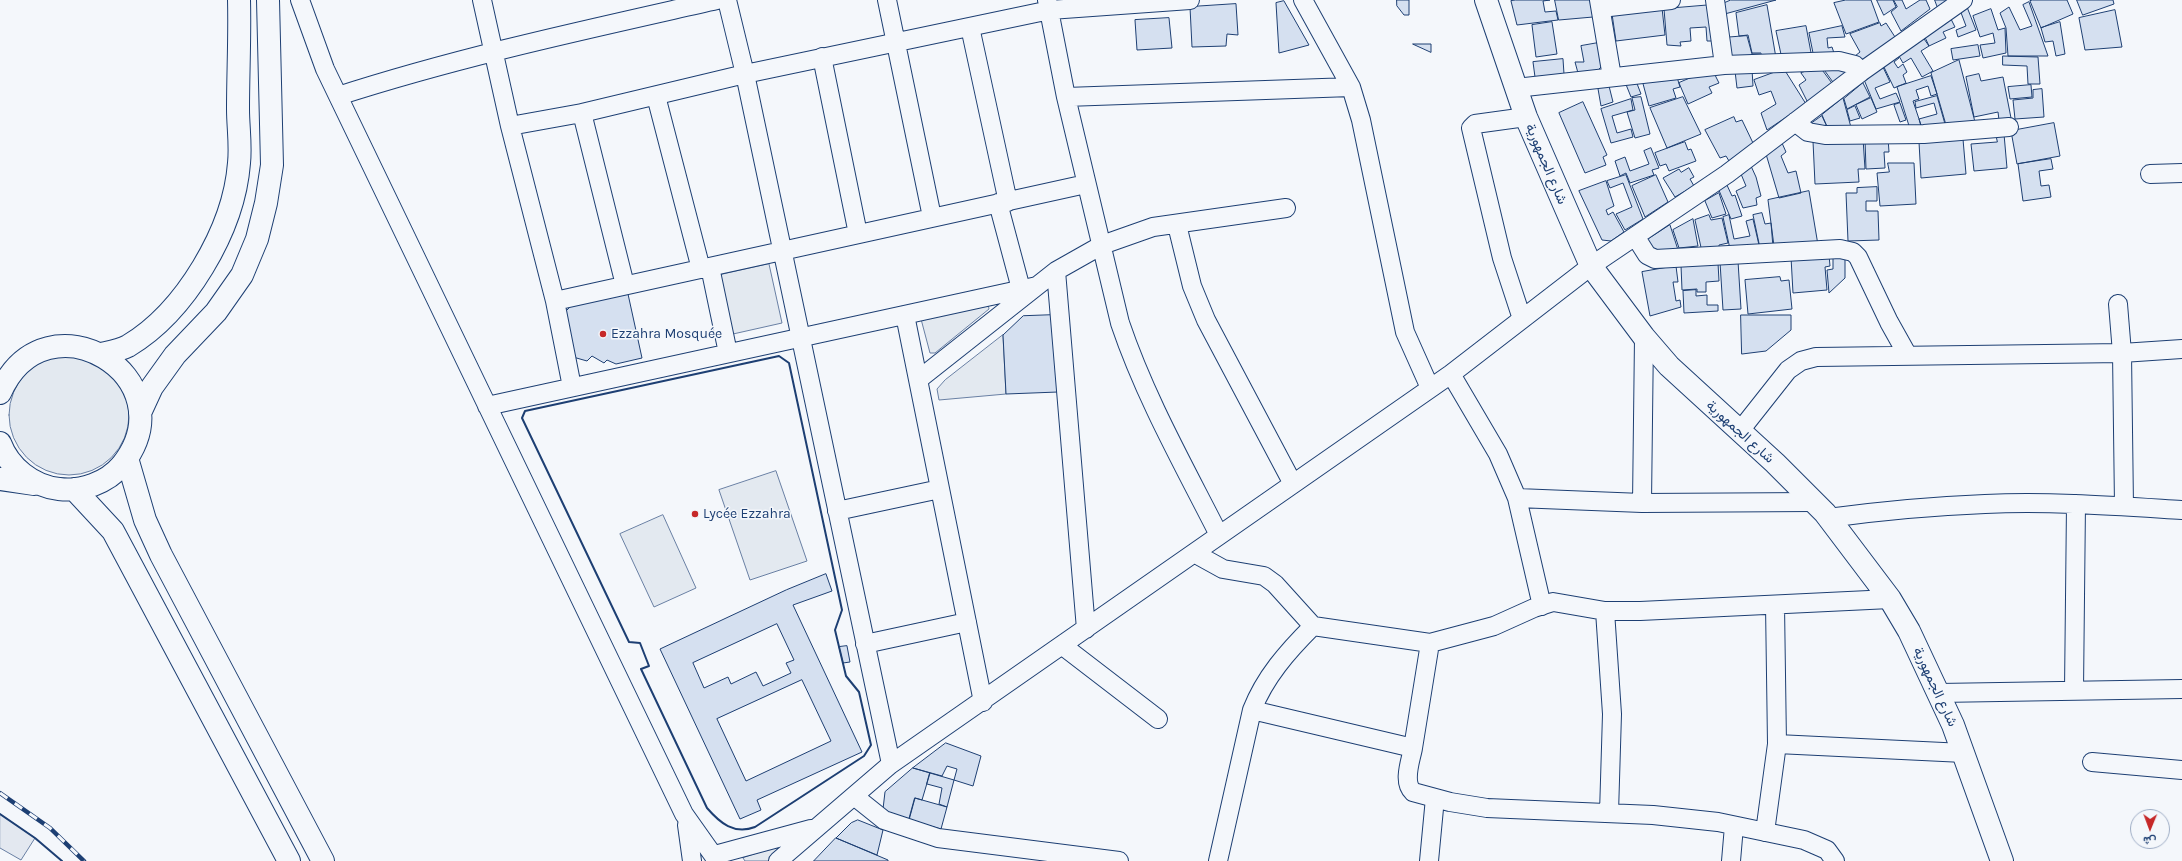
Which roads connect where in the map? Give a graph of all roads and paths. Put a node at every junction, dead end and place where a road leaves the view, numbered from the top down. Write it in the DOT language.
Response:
graph roads {
  1 [pos="240,0"];
  2 [pos="268,0"];
  3 [pos="300,0"];
  4 [pos="482,0"];
  5 [pos="716,0"];
  6 [pos="727,0"];
  7 [pos="887,0"];
  8 [pos="1190,0"];
  9 [pos="1303,0"];
  10 [pos="1486,0"];
  11 [pos="1671,0"];
  12 [pos="1715,0"];
  13 [pos="1963,0"];
  14 [pos="1600,4"];
  15 [pos="1049,5"];
  16 [pos="970,28"];
  17 [pos="896,42"];
  18 [pos="494,50"];
  19 [pos="822,57"];
  20 [pos="1724,65"];
  21 [pos="1861,72"];
  22 [pos="745,74"];
  23 [pos="1612,77"];
  24 [pos="1351,87"];
  25 [pos="1516,88"];
  26 [pos="338,96"];
  27 [pos="656,96"];
  28 [pos="1066,98"];
  29 [pos="582,114"];
  30 [pos="1526,117"];
  31 [pos="1796,122"];
  32 [pos="510,126"];
  33 [pos="2009,127"];
  34 [pos="2182,172"];
  35 [pos="2150,174"];
  36 [pos="1086,184"];
  37 [pos="1003,202"];
  38 [pos="1286,208"];
  39 [pos="932,218"];
  40 [pos="1177,225"];
  41 [pos="858,234"];
  42 [pos="1635,236"];
  43 [pos="1102,245"];
  44 [pos="782,251"];
  45 [pos="1591,266"];
  46 [pos="705,268"];
  47 [pos="1056,271"];
  48 [pos="625,285"];
  49 [pos="1029,288"];
  50 [pos="554,301"];
  51 [pos="2118,304"];
  52 [pos="905,315"];
  53 [pos="1522,320"];
  54 [pos="800,338"];
  55 [pos="1644,338"];
  56 [pos="2182,349"];
  57 [pos="728,353"];
  58 [pos="2122,353"];
  59 [pos="102,354"];
  60 [pos="1908,356"];
  61 [pos="1451,374"];
  62 [pos="918,380"];
  63 [pos="572,387"];
  64 [pos="1430,388"];
  65 [pos="0,393"];
  66 [pos="487,406"];
  67 [pos="140,413"];
  68 [pos="1739,432"];
  69 [pos="0,443"];
  70 [pos="127,458"];
  71 [pos="0,479"];
  72 [pos="1294,484"];
  73 [pos="43,486"];
  74 [pos="74,489"];
  75 [pos="940,489"];
  76 [pos="1517,498"];
  77 [pos="1813,502"];
  78 [pos="1642,503"];
  79 [pos="2076,504"];
  80 [pos="2124,506"];
  81 [pos="2182,510"];
  82 [pos="837,511"];
  83 [pos="1828,518"];
  84 [pos="1219,535"];
  85 [pos="1194,552"];
  86 [pos="1890,599"];
  87 [pos="1775,605"];
  88 [pos="1542,606"];
  89 [pos="1605,611"];
  90 [pos="967,622"];
  91 [pos="1313,626"];
  92 [pos="1086,629"];
  93 [pos="1430,643"];
  94 [pos="865,644"];
  95 [pos="1063,646"];
  96 [pos="2182,689"];
  97 [pos="2074,690"];
  98 [pos="1939,693"];
  99 [pos="983,702"];
  100 [pos="1252,710"];
  101 [pos="1158,719"];
  102 [pos="1777,744"];
  103 [pos="1413,748"];
  104 [pos="1964,753"];
  105 [pos="2092,762"];
  106 [pos="891,764"];
  107 [pos="2182,770"];
  108 [pos="854,796"];
  109 [pos="1435,798"];
  110 [pos="1609,813"];
  111 [pos="684,814"];
  112 [pos="1734,826"];
  113 [pos="816,827"];
  114 [pos="1765,832"];
  115 [pos="714,858"];
  116 [pos="289,861"];
  117 [pos="323,861"];
  118 [pos="692,861"];
  119 [pos="778,861"];
  120 [pos="1119,861"];
  121 [pos="1218,861"];
  122 [pos="1429,861"];
  123 [pos="1731,861"];
  124 [pos="1835,861"];
  125 [pos="2002,861"];
  1 -- 59 [label="main road"];
  2 -- 67 [label="main road"];
  3 -- 26 [label="street"];
  4 -- 18 [label="street"];
  5 -- 18 [label="street"];
  6 -- 22 [label="street"];
  7 -- 17 [label="street"];
  8 -- 15 [label="street"];
  9 -- 24 [label="street"];
  10 -- 25 [label="main road, شارع الجمهورية"];
  11 -- 14 [label="street"];
  12 -- 20 [label="street"];
  13 -- 21 [label="street"];
  14 -- 23 [label="street"];
  15 -- 16 [label="street"];
  15 -- 28 [label="street"];
  16 -- 17 [label="street"];
  16 -- 37 [label="street"];
  17 -- 19 [label="street"];
  17 -- 39 [label="street"];
  18 -- 26 [label="street"];
  18 -- 32 [label="street"];
  19 -- 22 [label="street"];
  19 -- 41 [label="street"];
  20 -- 21 [label="street"];
  20 -- 23 [label="street"];
  21 -- 31 [label="street"];
  22 -- 27 [label="street"];
  22 -- 44 [label="street"];
  23 -- 25 [label="street"];
  24 -- 28 [label="street"];
  24 -- 64 [label="street"];
  25 -- 30 [label="main road, شارع الجمهورية"];
  26 -- 66 [label="street"];
  27 -- 29 [label="street"];
  27 -- 46 [label="street"];
  28 -- 36 [label="street"];
  29 -- 32 [label="street"];
  29 -- 48 [label="street"];
  30 -- 45 [label="main road, شارع الجمهورية"];
  30 -- 53 [label="street"];
  31 -- 33 [label="street"];
  31 -- 42 [label="street"];
  32 -- 50 [label="street"];
  34 -- 35 [label="street"];
  36 -- 37 [label="street"];
  36 -- 43 [label="street"];
  37 -- 39 [label="street"];
  37 -- 49 [label="street"];
  38 -- 40 [label="street"];
  39 -- 41 [label="street"];
  40 -- 43 [label="street"];
  40 -- 72 [label="street"];
  41 -- 44 [label="street"];
  42 -- 45 [label="street"];
  42 -- 60 [label="street"];
  43 -- 47 [label="street"];
  43 -- 84 [label="street"];
  44 -- 46 [label="street"];
  44 -- 54 [label="street"];
  45 -- 53 [label="street"];
  45 -- 55 [label="main road, شارع الجمهورية"];
  46 -- 48 [label="street"];
  46 -- 57 [label="street"];
  47 -- 49 [label="street"];
  47 -- 92 [label="street"];
  48 -- 50 [label="street"];
  49 -- 52 [label="street"];
  49 -- 62 [label="street"];
  50 -- 63 [label="street"];
  51 -- 58 [label="street"];
  52 -- 54 [label="street"];
  52 -- 62 [label="street"];
  53 -- 61 [label="street"];
  54 -- 57 [label="street"];
  54 -- 82 [label="street"];
  55 -- 68 [label="main road, شارع الجمهورية"];
  55 -- 78 [label="street"];
  56 -- 58 [label="street"];
  57 -- 63 [label="street"];
  58 -- 60 [label="street"];
  58 -- 80 [label="street"];
  59 -- 65 [label="main road"];
  59 -- 67 [label="main road"];
  60 -- 68 [label="street"];
  61 -- 64 [label="street"];
  61 -- 76 [label="street"];
  62 -- 75 [label="street"];
  63 -- 66 [label="street"];
  64 -- 72 [label="street"];
  66 -- 111 [label="street"];
  67 -- 70 [label="main road"];
  68 -- 77 [label="main road, شارع الجمهورية"];
  69 -- 73 [label="main road"];
  70 -- 74 [label="main road"];
  70 -- 117 [label="main road"];
  71 -- 73 [label="main road"];
  72 -- 84 [label="street"];
  73 -- 74 [label="main road"];
  74 -- 116 [label="main road"];
  75 -- 82 [label="street"];
  75 -- 90 [label="street"];
  76 -- 78 [label="street"];
  76 -- 88 [label="street"];
  77 -- 78 [label="street"];
  77 -- 83 [label="main road, شارع الجمهورية"];
  79 -- 80 [label="street"];
  79 -- 83 [label="street"];
  79 -- 97 [label="street"];
  80 -- 81 [label="street"];
  82 -- 94 [label="street"];
  83 -- 86 [label="main road, شارع الجمهورية"];
  84 -- 85 [label="street"];
  85 -- 91 [label="street"];
  85 -- 92 [label="street"];
  86 -- 87 [label="street"];
  86 -- 98 [label="main road, شارع الجمهورية"];
  87 -- 89 [label="street"];
  87 -- 102 [label="street"];
  88 -- 89 [label="street"];
  88 -- 93 [label="street"];
  89 -- 110 [label="street"];
  90 -- 94 [label="street"];
  90 -- 99 [label="street"];
  91 -- 93 [label="street"];
  91 -- 100 [label="street"];
  92 -- 95 [label="street"];
  93 -- 103 [label="street"];
  94 -- 106 [label="street"];
  95 -- 99 [label="street"];
  95 -- 101 [label="street"];
  96 -- 97 [label="street"];
  97 -- 98 [label="street"];
  98 -- 104 [label="main road, شارع الجمهورية"];
  99 -- 106 [label="street"];
  100 -- 103 [label="street"];
  100 -- 121 [label="street"];
  102 -- 104 [label="street"];
  102 -- 114 [label="street"];
  103 -- 109 [label="street"];
  104 -- 125 [label="main road, شارع الجمهورية"];
  105 -- 107 [label="street"];
  106 -- 108 [label="street"];
  108 -- 113 [label="street"];
  108 -- 120 [label="street"];
  109 -- 110 [label="street"];
  109 -- 122 [label="street"];
  110 -- 112 [label="street"];
  111 -- 115 [label="street"];
  111 -- 118 [label="street"];
  112 -- 114 [label="street"];
  112 -- 123 [label="street"];
  113 -- 115 [label="street"];
  113 -- 119 [label="street"];
  114 -- 124 [label="street"];
}
